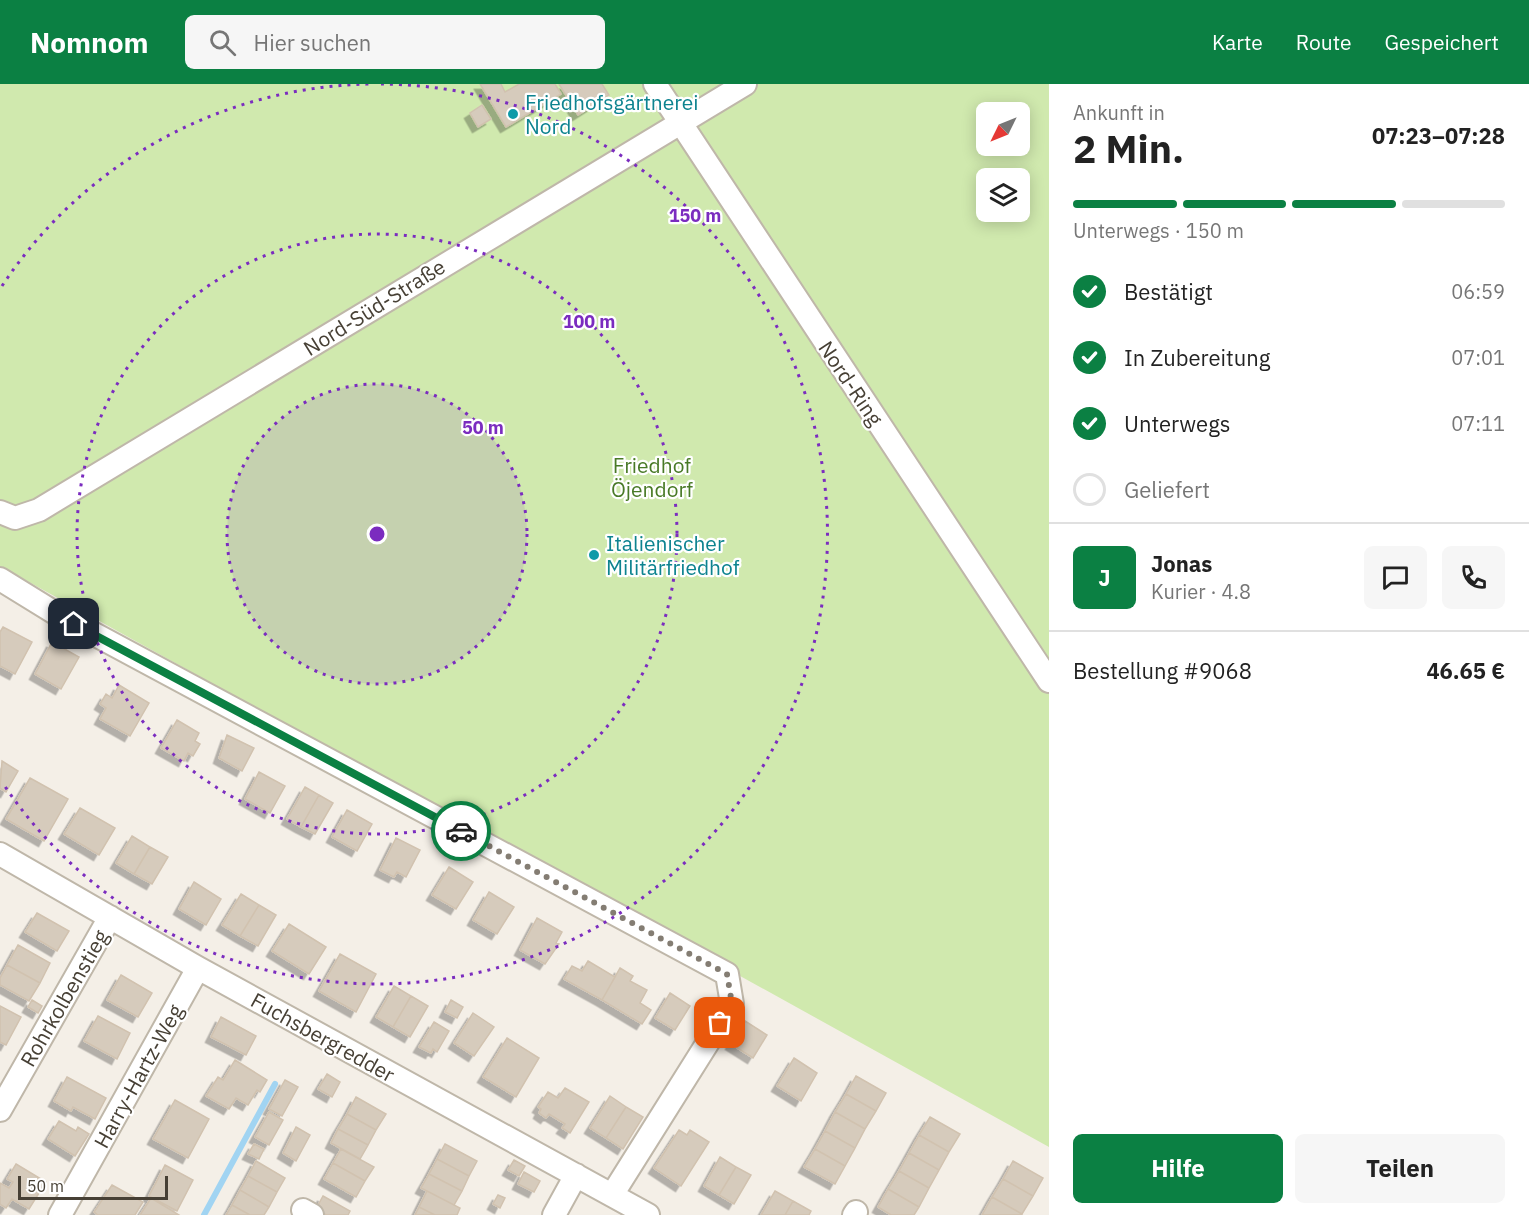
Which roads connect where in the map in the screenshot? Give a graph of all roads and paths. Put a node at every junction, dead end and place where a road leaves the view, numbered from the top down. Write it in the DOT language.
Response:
graph roads {
  1 [pos="655,84"];
  2 [pos="746,84"];
  3 [pos="682,123"];
  4 [pos="0,512"];
  5 [pos="0,579"];
  6 [pos="1049,681"];
  7 [pos="0,854"];
  8 [pos="110,917"];
  9 [pos="198,968"];
  10 [pos="0,1110"];
  11 [pos="576,1175"];
  12 [pos="612,1195"];
  13 [pos="60,1215"];
  14 [pos="554,1215"];
  15 [pos="648,1215"];
  1 -- 3 [label="street, Nord-Ring"];
  2 -- 3 [label="street, Nord-Süd-Straße"];
  3 -- 4 [label="street, Nord-Süd-Straße"];
  3 -- 6 [label="street, Nord-Ring"];
  5 -- 12 [label="street"];
  7 -- 8 [label="street, Fuchsbergredder"];
  8 -- 9 [label="street, Fuchsbergredder"];
  8 -- 10 [label="street, Rohrkolbenstieg"];
  9 -- 11 [label="street, Fuchsbergredder"];
  9 -- 13 [label="street, Harry-Hartz-Weg"];
  11 -- 12 [label="street, Fuchsbergredder"];
  11 -- 14 [label="street"];
  12 -- 15 [label="street, Fuchsbergredder"];
}
